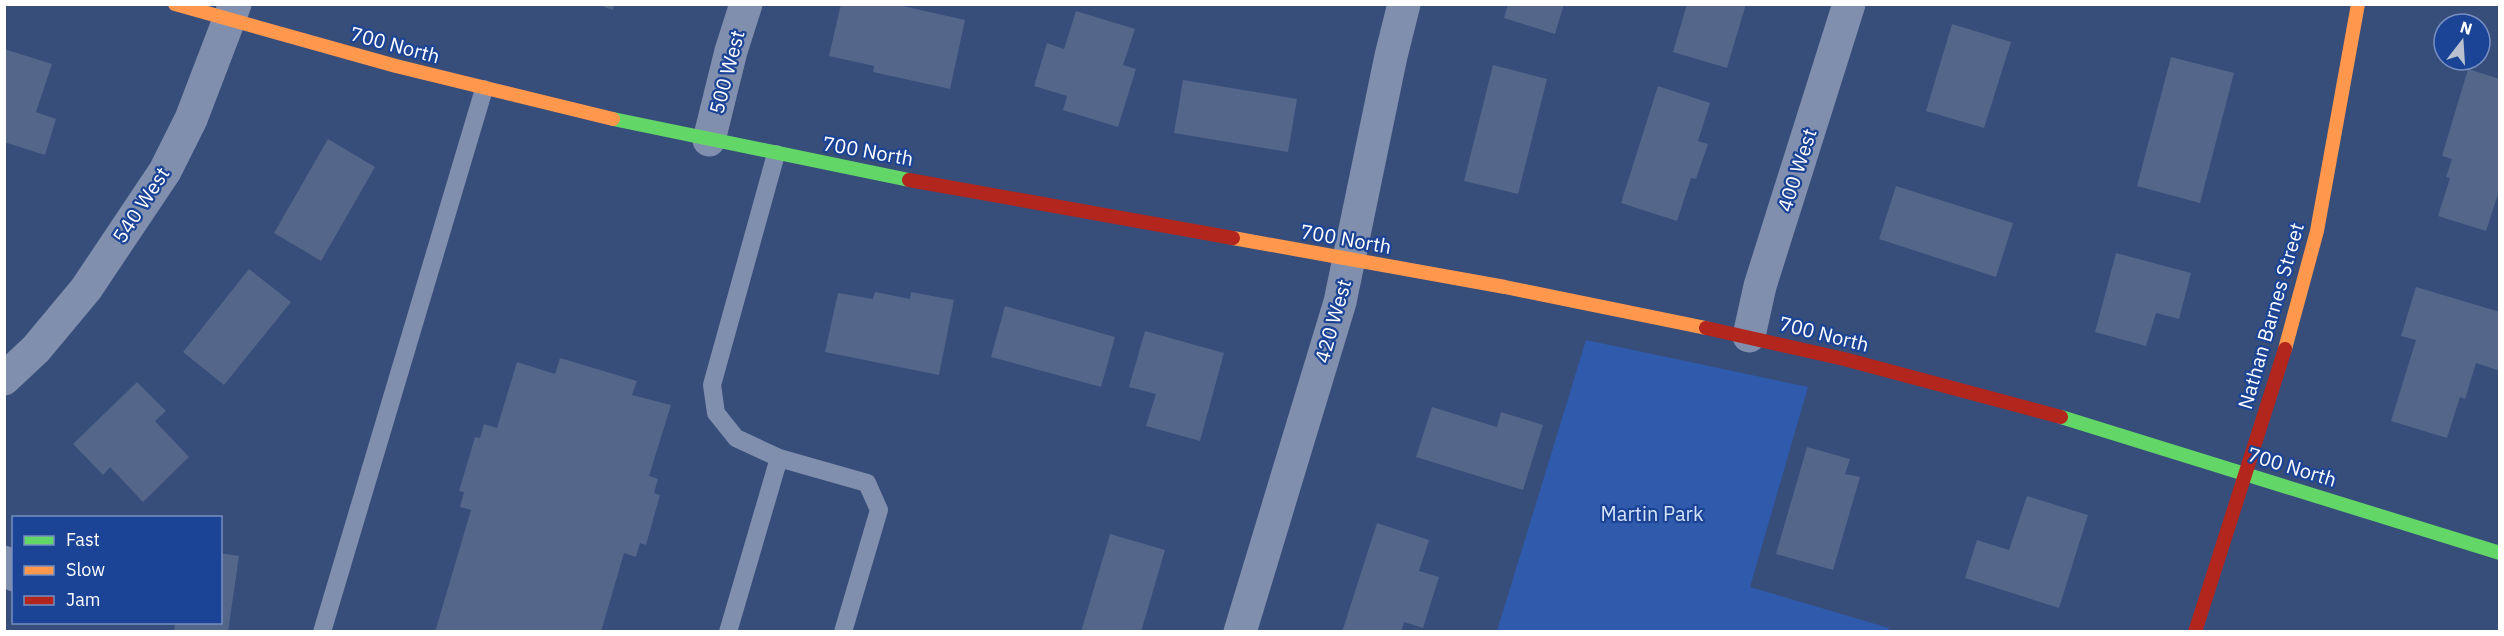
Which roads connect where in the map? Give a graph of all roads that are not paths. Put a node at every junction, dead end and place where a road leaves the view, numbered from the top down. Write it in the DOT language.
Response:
graph roads {
  1 [pos="175,4"];
  2 [pos="746,4"];
  3 [pos="1404,4"];
  4 [pos="1849,4"];
  5 [pos="2358,4"];
  6 [pos="232,12"];
  7 [pos="484,89"];
  8 [pos="709,141"];
  9 [pos="776,154"];
  10 [pos="1350,259"];
  11 [pos="1749,336"];
  12 [pos="4,379"];
  13 [pos="779,458"];
  14 [pos="2244,473"];
  15 [pos="2499,553"];
  16 [pos="321,632"];
  17 [pos="728,632"];
  18 [pos="843,632"];
  19 [pos="1240,632"];
  20 [pos="2195,632"];
  1 -- 6 [label="street, 700 North"];
  2 -- 8 [label="street, 500 West"];
  3 -- 10 [label="street, 420 West"];
  4 -- 11 [label="street, 400 West"];
  5 -- 14 [label="street, Nathan Barnes Street"];
  6 -- 7 [label="street, 700 North"];
  6 -- 12 [label="street, 540 West"];
  7 -- 8 [label="street, 700 North"];
  7 -- 16 [label="lane"];
  8 -- 9 [label="street, 700 North"];
  9 -- 10 [label="street, 700 North"];
  9 -- 13 [label="lane"];
  10 -- 11 [label="street, 700 North"];
  10 -- 19 [label="street, 420 West"];
  11 -- 14 [label="street, 700 North"];
  13 -- 17 [label="lane"];
  13 -- 18 [label="lane"];
  14 -- 15 [label="street, 700 North"];
  14 -- 20 [label="street, Nathan Barnes Street"];
}
